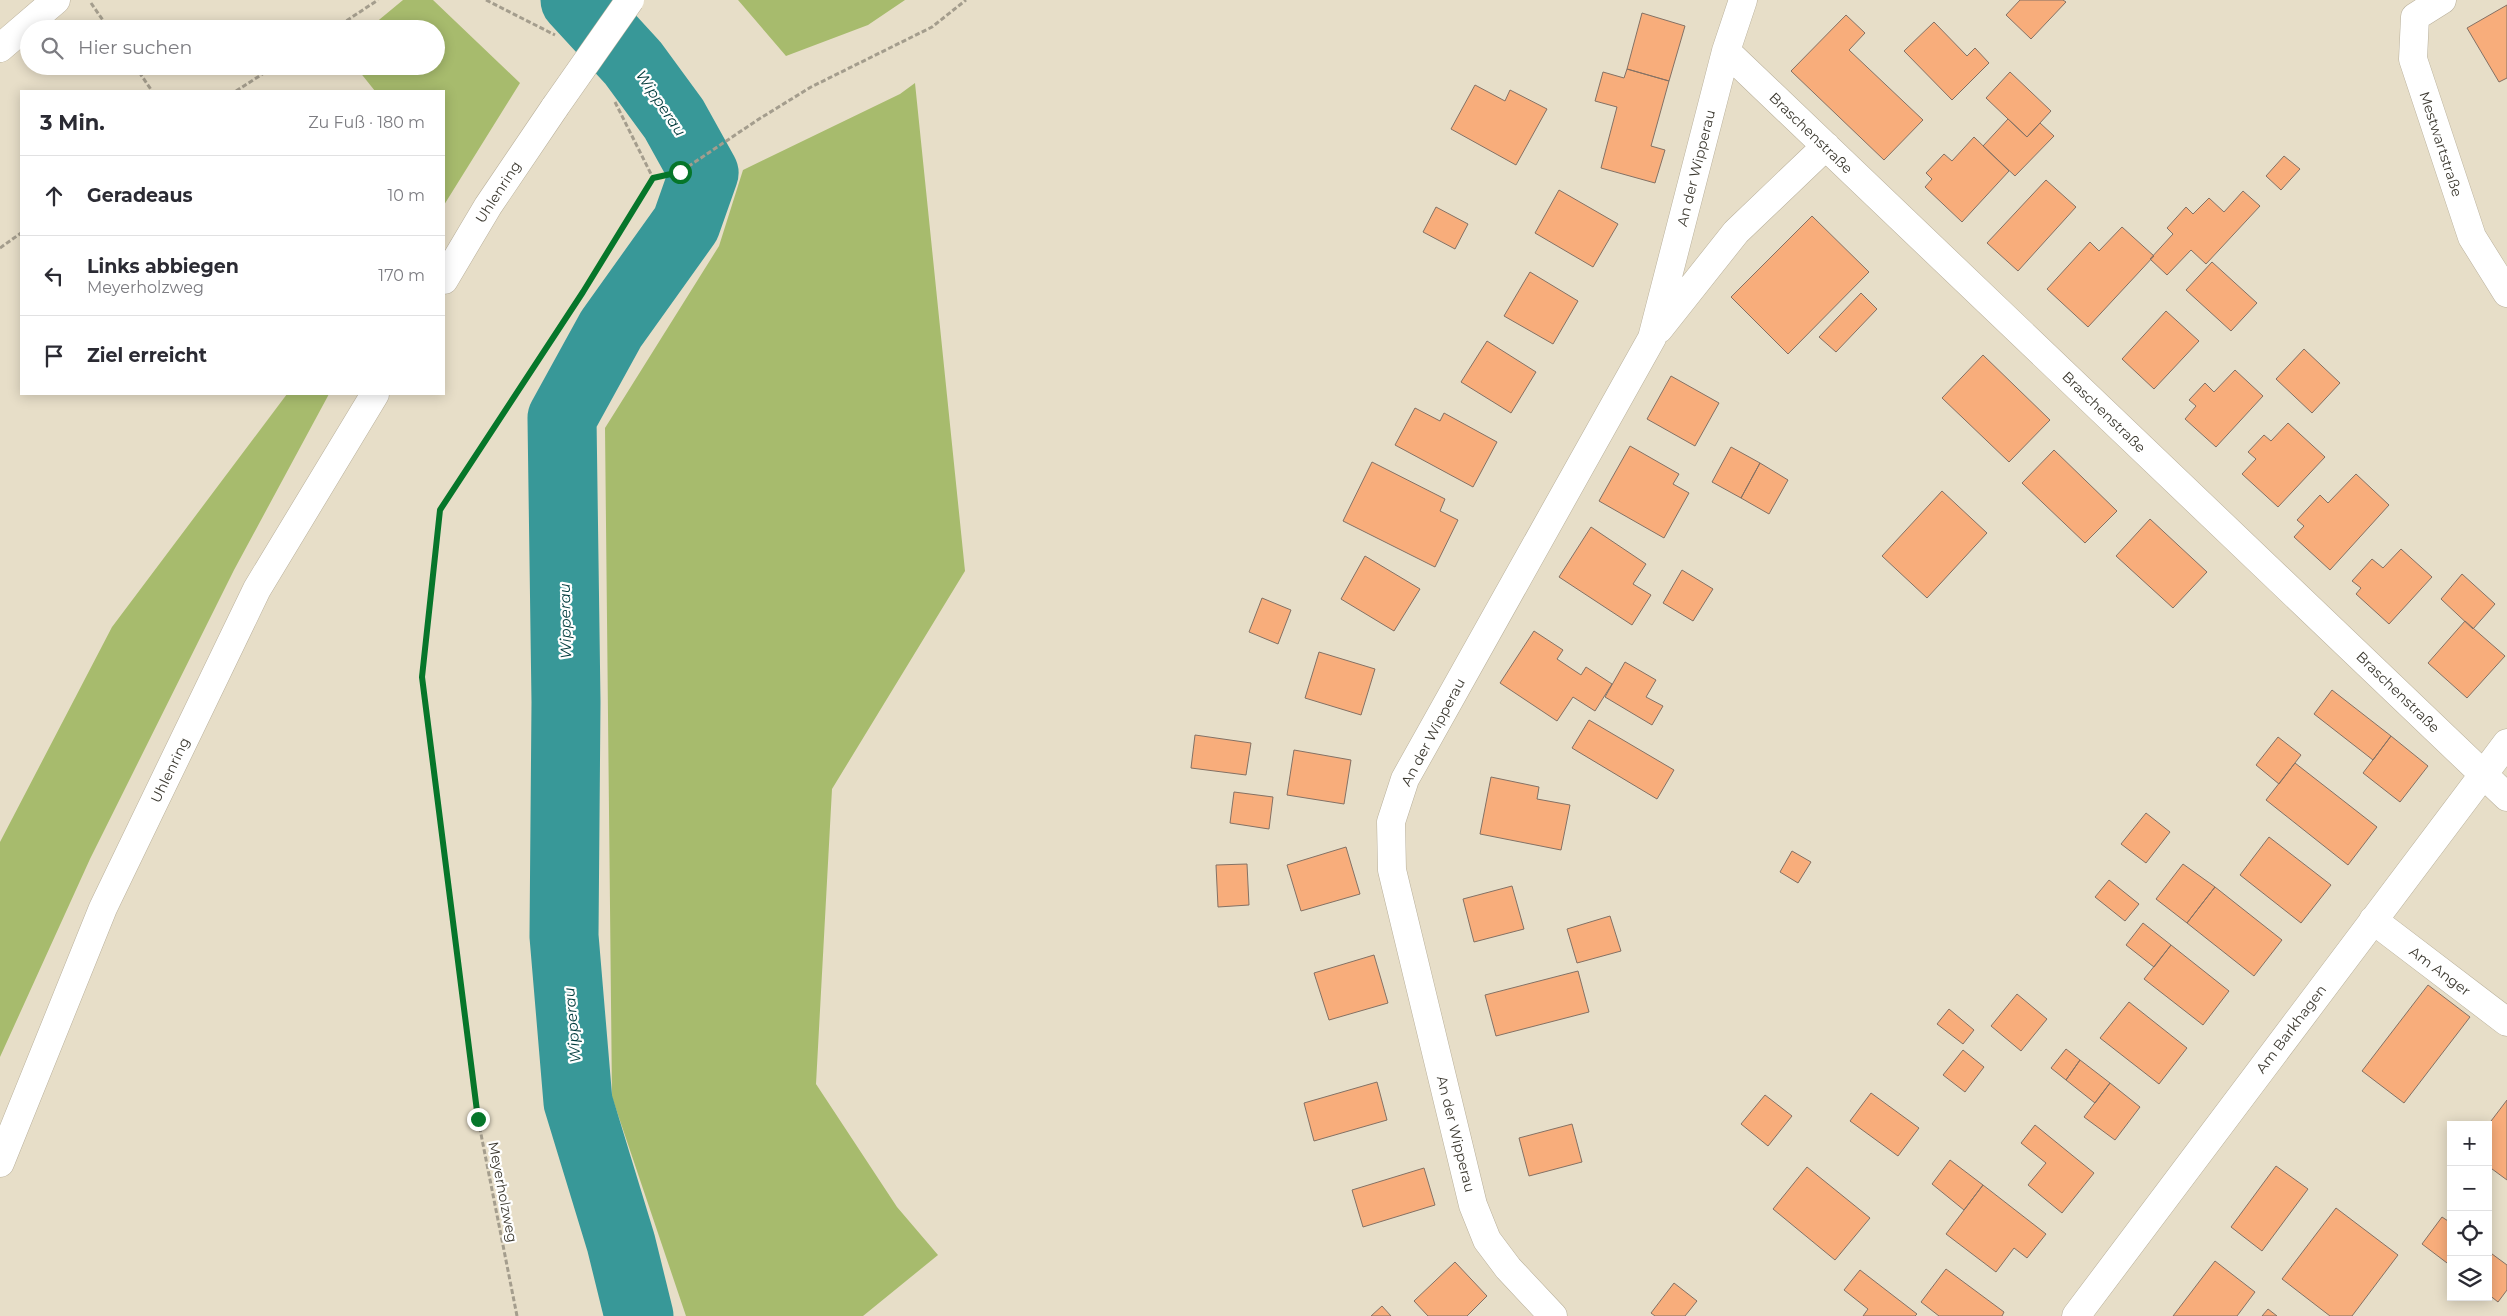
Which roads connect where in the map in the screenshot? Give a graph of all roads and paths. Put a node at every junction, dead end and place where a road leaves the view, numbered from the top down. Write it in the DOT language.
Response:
graph roads {
  1 [pos="56,0"];
  2 [pos="89,0"];
  3 [pos="378,0"];
  4 [pos="486,0"];
  5 [pos="630,0"];
  6 [pos="966,0"];
  7 [pos="1742,0"];
  8 [pos="2442,0"];
  9 [pos="33,20"];
  10 [pos="103,20"];
  11 [pos="348,20"];
  12 [pos="20,31"];
  13 [pos="555,35"];
  14 [pos="0,48"];
  15 [pos="1726,51"];
  16 [pos="141,75"];
  17 [pos="261,75"];
  18 [pos="151,90"];
  19 [pos="238,90"];
  20 [pos="615,102"];
  21 [pos="1826,146"];
  22 [pos="653,178"];
  23 [pos="20,235"];
  24 [pos="0,248"];
  25 [pos="445,278"];
  26 [pos="2507,293"];
  27 [pos="1652,338"];
  28 [pos="374,395"];
  29 [pos="2507,743"];
  30 [pos="2483,773"];
  31 [pos="2507,796"];
  32 [pos="2373,920"];
  33 [pos="2507,1022"];
  34 [pos="0,1163"];
  35 [pos="517,1316"];
  36 [pos="1553,1316"];
  37 [pos="2076,1316"];
  1 -- 9 [label="main road"];
  2 -- 10 [label="path"];
  3 -- 11 [label="path"];
  4 -- 13 [label="path"];
  5 -- 25 [label="main road, Uhlenring, bridge"];
  6 -- 22 [label="path"];
  7 -- 15 [label="main road, An der Wipperau"];
  8 -- 26 [label="main road, Mestwartstraße"];
  12 -- 14 [label="main road"];
  15 -- 21 [label="main road, Braschenstraße"];
  15 -- 27 [label="main road, An der Wipperau"];
  16 -- 18 [label="path"];
  17 -- 19 [label="path"];
  20 -- 22 [label="path"];
  21 -- 27 [label="main road, An der Wipperau"];
  21 -- 30 [label="main road, Braschenstraße"];
  22 -- 35 [label="path, Meyerholzweg"];
  23 -- 24 [label="path"];
  27 -- 36 [label="main road, An der Wipperau"];
  28 -- 34 [label="main road, Uhlenring"];
  29 -- 30 [label="main road, Am Barkhagen"];
  30 -- 31 [label="main road"];
  30 -- 32 [label="main road, Am Barkhagen"];
  32 -- 33 [label="main road, Am Anger"];
  32 -- 37 [label="main road, Am Barkhagen"];
}
